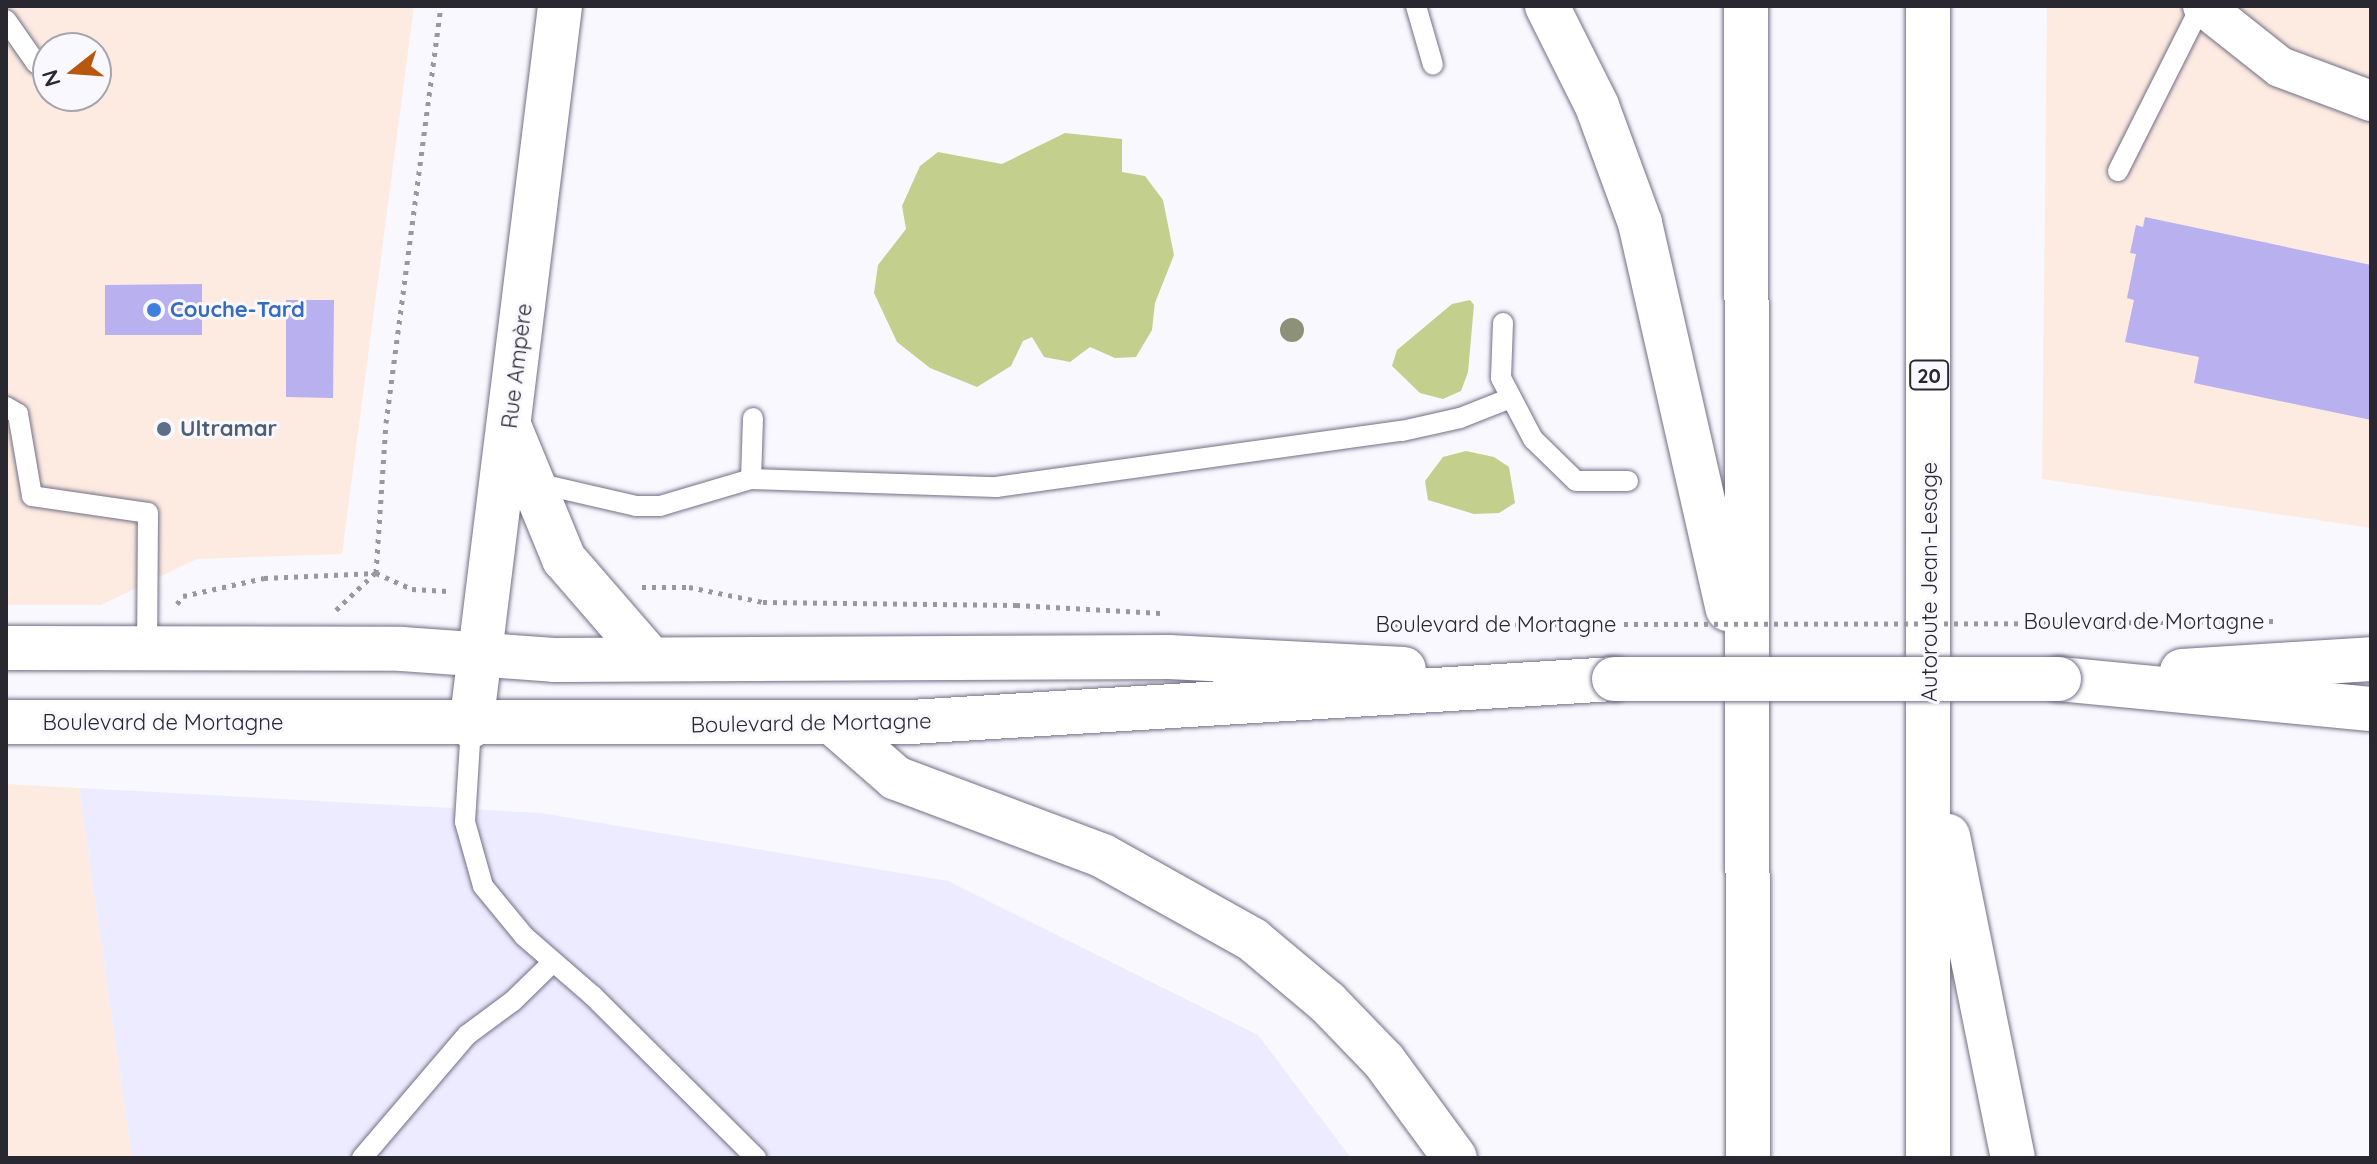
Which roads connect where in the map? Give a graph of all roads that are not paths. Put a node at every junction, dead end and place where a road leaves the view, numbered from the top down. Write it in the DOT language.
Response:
graph roads {
  1 [pos="560,6"];
  2 [pos="1416,6"];
  3 [pos="1547,6"];
  4 [pos="1746,6"];
  5 [pos="1928,6"];
  6 [pos="2202,6"];
  7 [pos="6,20"];
  8 [pos="32,57"];
  9 [pos="1433,65"];
  10 [pos="2371,101"];
  11 [pos="2118,171"];
  12 [pos="1503,323"];
  13 [pos="1508,399"];
  14 [pos="6,407"];
  15 [pos="753,418"];
  16 [pos="517,479"];
  17 [pos="751,479"];
  18 [pos="1628,481"];
  19 [pos="6,648"];
  20 [pos="147,648"];
  21 [pos="649,657"];
  22 [pos="482,658"];
  23 [pos="2371,659"];
  24 [pos="1614,679"];
  25 [pos="2059,679"];
  26 [pos="1747,697"];
  27 [pos="2371,709"];
  28 [pos="6,722"];
  29 [pos="834,724"];
  30 [pos="471,726"];
  31 [pos="1930,743"];
  32 [pos="553,962"];
  33 [pos="362,1158"];
  34 [pos="756,1158"];
  35 [pos="1455,1158"];
  36 [pos="1748,1158"];
  37 [pos="1928,1158"];
  38 [pos="2013,1158"];
  1 -- 16 [label="main road, Rue Ampère"];
  2 -- 9 [label="lane"];
  3 -- 26 [label="main road"];
  4 -- 26 [label="main road"];
  5 -- 31 [label="main road, Autoroute Jean-Lesage / 20"];
  6 -- 10 [label="street"];
  6 -- 11 [label="lane"];
  7 -- 8 [label="lane"];
  12 -- 13 [label="lane"];
  13 -- 17 [label="lane"];
  13 -- 18 [label="lane"];
  14 -- 20 [label="lane"];
  15 -- 17 [label="lane"];
  16 -- 17 [label="lane"];
  16 -- 21 [label="main road"];
  16 -- 22 [label="main road"];
  19 -- 20 [label="main road, Boulevard de Mortagne"];
  20 -- 22 [label="main road, Boulevard de Mortagne"];
  21 -- 22 [label="main road, Boulevard de Mortagne"];
  21 -- 24 [label="main road, Boulevard de Mortagne"];
  22 -- 30 [label="main road"];
  23 -- 25 [label="main road, Boulevard de Mortagne"];
  24 -- 25 [label="main road, Boulevard de Mortagne, bridge"];
  24 -- 29 [label="main road, Boulevard de Mortagne"];
  25 -- 27 [label="main road, Boulevard de Mortagne"];
  26 -- 36 [label="main road"];
  28 -- 30 [label="main road, Boulevard de Mortagne"];
  29 -- 30 [label="main road, Boulevard de Mortagne"];
  29 -- 35 [label="main road"];
  30 -- 32 [label="lane"];
  31 -- 37 [label="main road, Autoroute Jean-Lesage / 20"];
  31 -- 38 [label="main road"];
  32 -- 33 [label="lane"];
  32 -- 34 [label="lane"];
}
